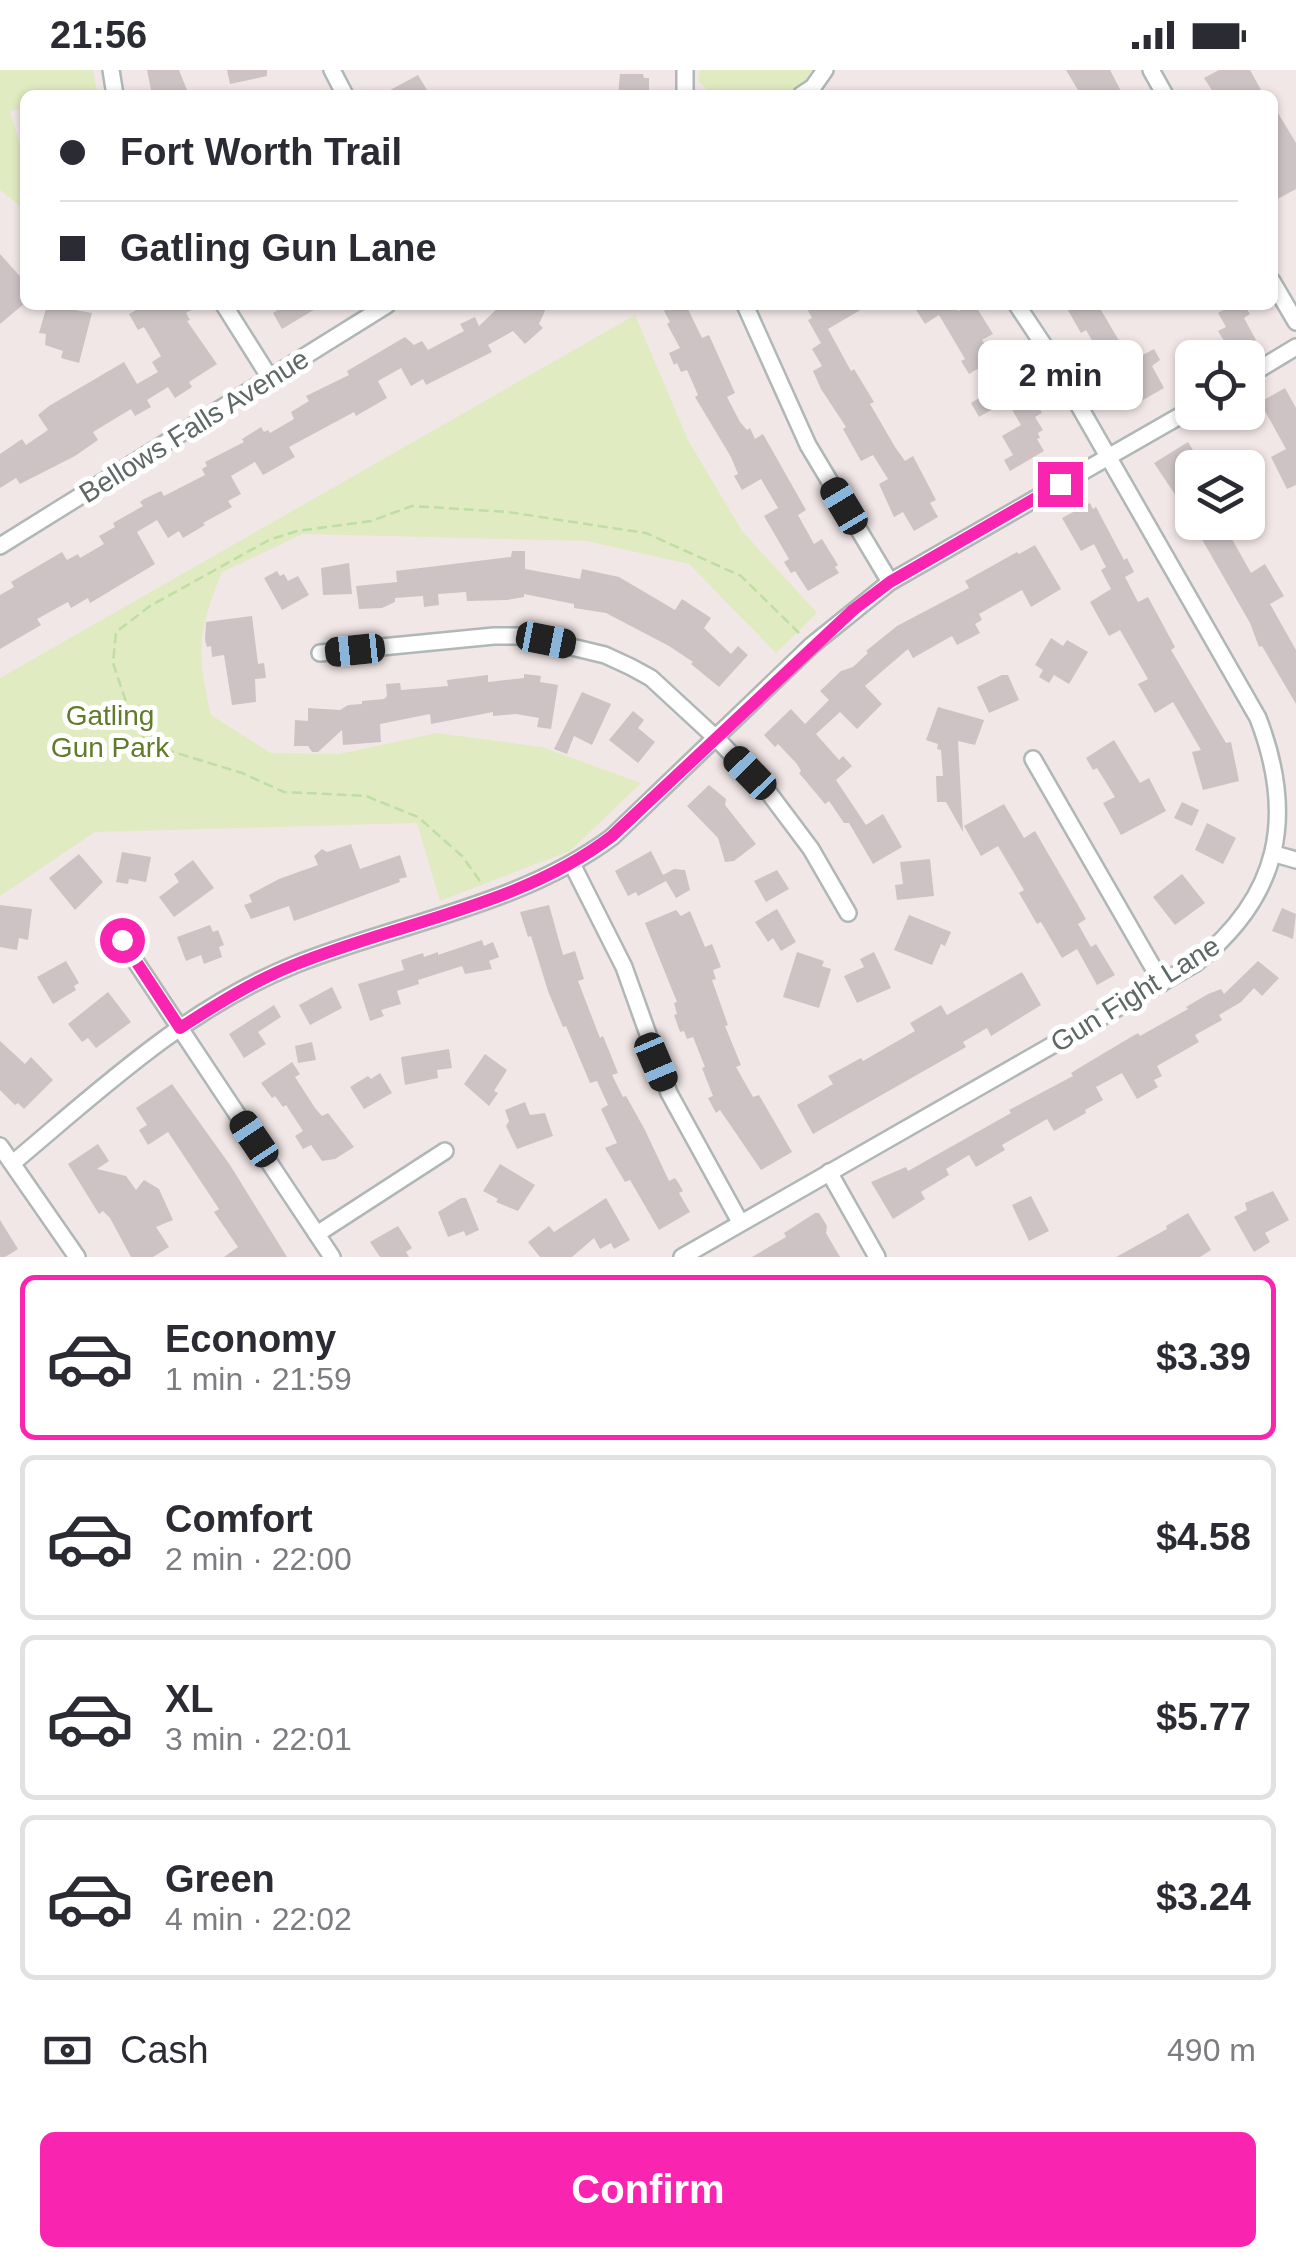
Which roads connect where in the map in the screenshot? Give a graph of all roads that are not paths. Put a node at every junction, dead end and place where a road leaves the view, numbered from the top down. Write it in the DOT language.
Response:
graph roads {
  1 [pos="825,70"];
  2 [pos="808,90"];
  3 [pos="1278,292"];
  4 [pos="227,310"];
  5 [pos="379,310"];
  6 [pos="747,310"];
  7 [pos="1021,310"];
  8 [pos="1296,322"];
  9 [pos="1296,347"];
  10 [pos="1265,366"];
  11 [pos="270,378"];
  12 [pos="1175,418"];
  13 [pos="1108,456"];
  14 [pos="0,546"];
  15 [pos="890,582"];
  16 [pos="320,653"];
  17 [pos="717,739"];
  18 [pos="1033,758"];
  19 [pos="1275,854"];
  20 [pos="1296,860"];
  21 [pos="572,864"];
  22 [pos="848,912"];
  23 [pos="122,940"];
  24 [pos="1162,982"];
  25 [pos="180,1028"];
  26 [pos="0,1146"];
  27 [pos="445,1151"];
  28 [pos="14,1162"];
  29 [pos="829,1172"];
  30 [pos="740,1222"];
  31 [pos="318,1234"];
  32 [pos="77,1257"];
  33 [pos="332,1257"];
  34 [pos="682,1257"];
  35 [pos="877,1257"];
  1 -- 2 [label="street"];
  3 -- 8 [label="street"];
  4 -- 11 [label="street"];
  5 -- 11 [label="street, Bellows Falls Avenue"];
  6 -- 15 [label="street"];
  7 -- 13 [label="street, Gun Fight Lane"];
  9 -- 10 [label="street"];
  11 -- 14 [label="street, Bellows Falls Avenue"];
  12 -- 13 [label="street"];
  13 -- 15 [label="street"];
  13 -- 19 [label="street, Gun Fight Lane"];
  15 -- 17 [label="street"];
  16 -- 17 [label="street"];
  17 -- 21 [label="street"];
  17 -- 22 [label="street"];
  18 -- 24 [label="street"];
  19 -- 20 [label="street"];
  19 -- 24 [label="street, Gun Fight Lane"];
  21 -- 25 [label="street"];
  21 -- 30 [label="street"];
  23 -- 25 [label="street"];
  24 -- 29 [label="street, Gun Fight Lane"];
  25 -- 28 [label="street"];
  25 -- 31 [label="street"];
  26 -- 28 [label="street"];
  27 -- 31 [label="street"];
  28 -- 32 [label="street"];
  29 -- 30 [label="street, Gun Fight Lane"];
  29 -- 35 [label="street"];
  30 -- 34 [label="street, Gun Fight Lane"];
  31 -- 33 [label="street"];
}
